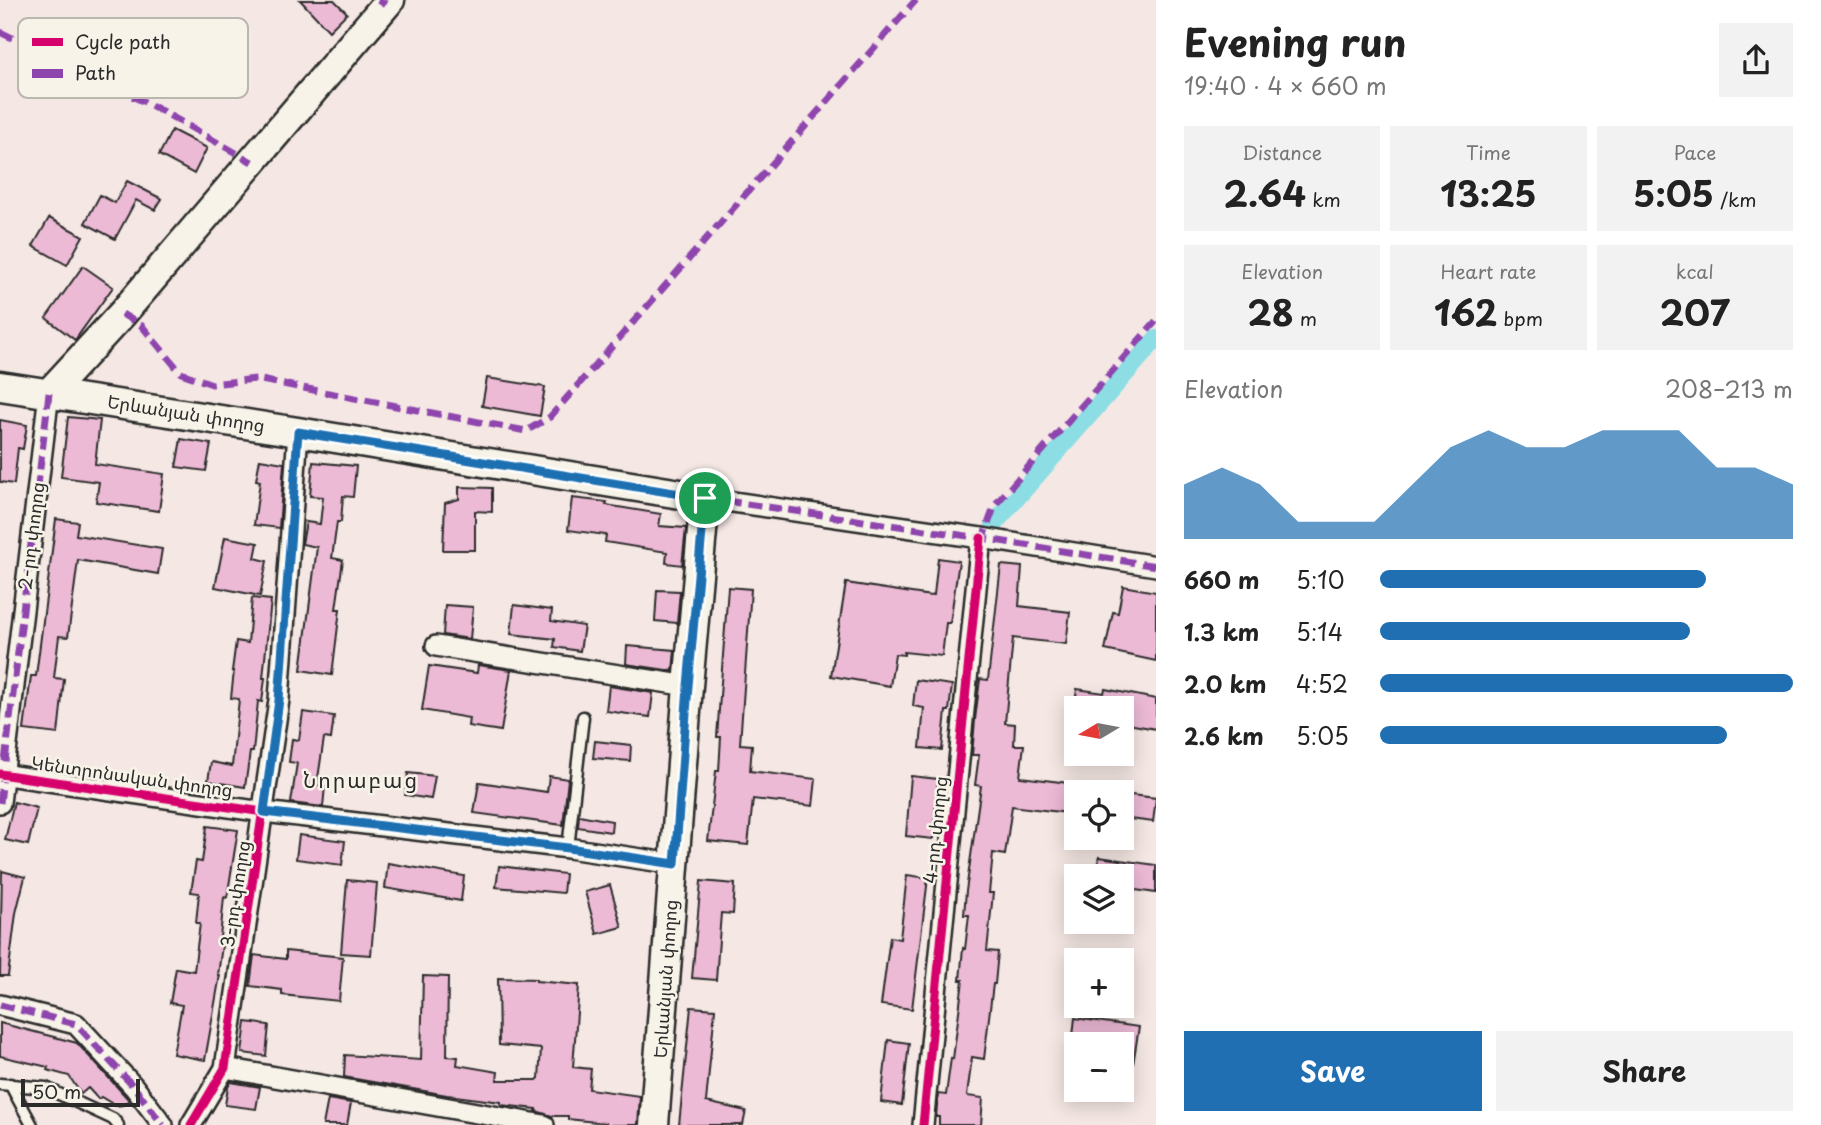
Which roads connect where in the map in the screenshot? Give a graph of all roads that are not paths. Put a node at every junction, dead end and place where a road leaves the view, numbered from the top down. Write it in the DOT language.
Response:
graph roads {
  1 [pos="390,0"];
  2 [pos="0,386"];
  3 [pos="49,393"];
  4 [pos="298,432"];
  5 [pos="705,498"];
  6 [pos="981,537"];
  7 [pos="1156,566"];
  8 [pos="436,646"];
  9 [pos="688,686"];
  10 [pos="583,718"];
  11 [pos="2,775"];
  12 [pos="0,803"];
  13 [pos="264,812"];
  14 [pos="568,848"];
  15 [pos="675,864"];
  16 [pos="0,1005"];
  17 [pos="225,1068"];
  18 [pos="5,1084"];
  19 [pos="33,1125"];
  20 [pos="118,1125"];
  21 [pos="163,1125"];
  22 [pos="191,1125"];
  23 [pos="544,1125"];
  24 [pos="654,1125"];
  25 [pos="923,1125"];
  1 -- 3 [label="main road"];
  2 -- 3 [label="main road, Երևանյան փողոց"];
  3 -- 4 [label="main road, Երևանյան փողոց"];
  3 -- 11 [label="street, 2-րդ փողոց"];
  4 -- 5 [label="main road, Երևանյան փողոց"];
  4 -- 13 [label="street, 3-րդ փողոց"];
  5 -- 6 [label="street"];
  5 -- 9 [label="main road, Երևանյան փողոց"];
  6 -- 7 [label="street"];
  6 -- 25 [label="street, 4-րդ փողոց"];
  8 -- 9 [label="street"];
  9 -- 15 [label="main road, Երևանյան փողոց"];
  10 -- 14 [label="lane"];
  11 -- 12 [label="street, 2-րդ փողոց"];
  11 -- 13 [label="street, Կենտրոնական փողոց"];
  13 -- 14 [label="street, Կենտրոնական փողոց"];
  13 -- 17 [label="street, 3-րդ փողոց"];
  14 -- 15 [label="street, Կենտրոնական փողոց"];
  15 -- 24 [label="main road, Երևանյան փողոց"];
  16 -- 21 [label="street"];
  17 -- 22 [label="street"];
  17 -- 23 [label="street"];
  18 -- 19 [label="lane"];
  18 -- 20 [label="lane"];
}
